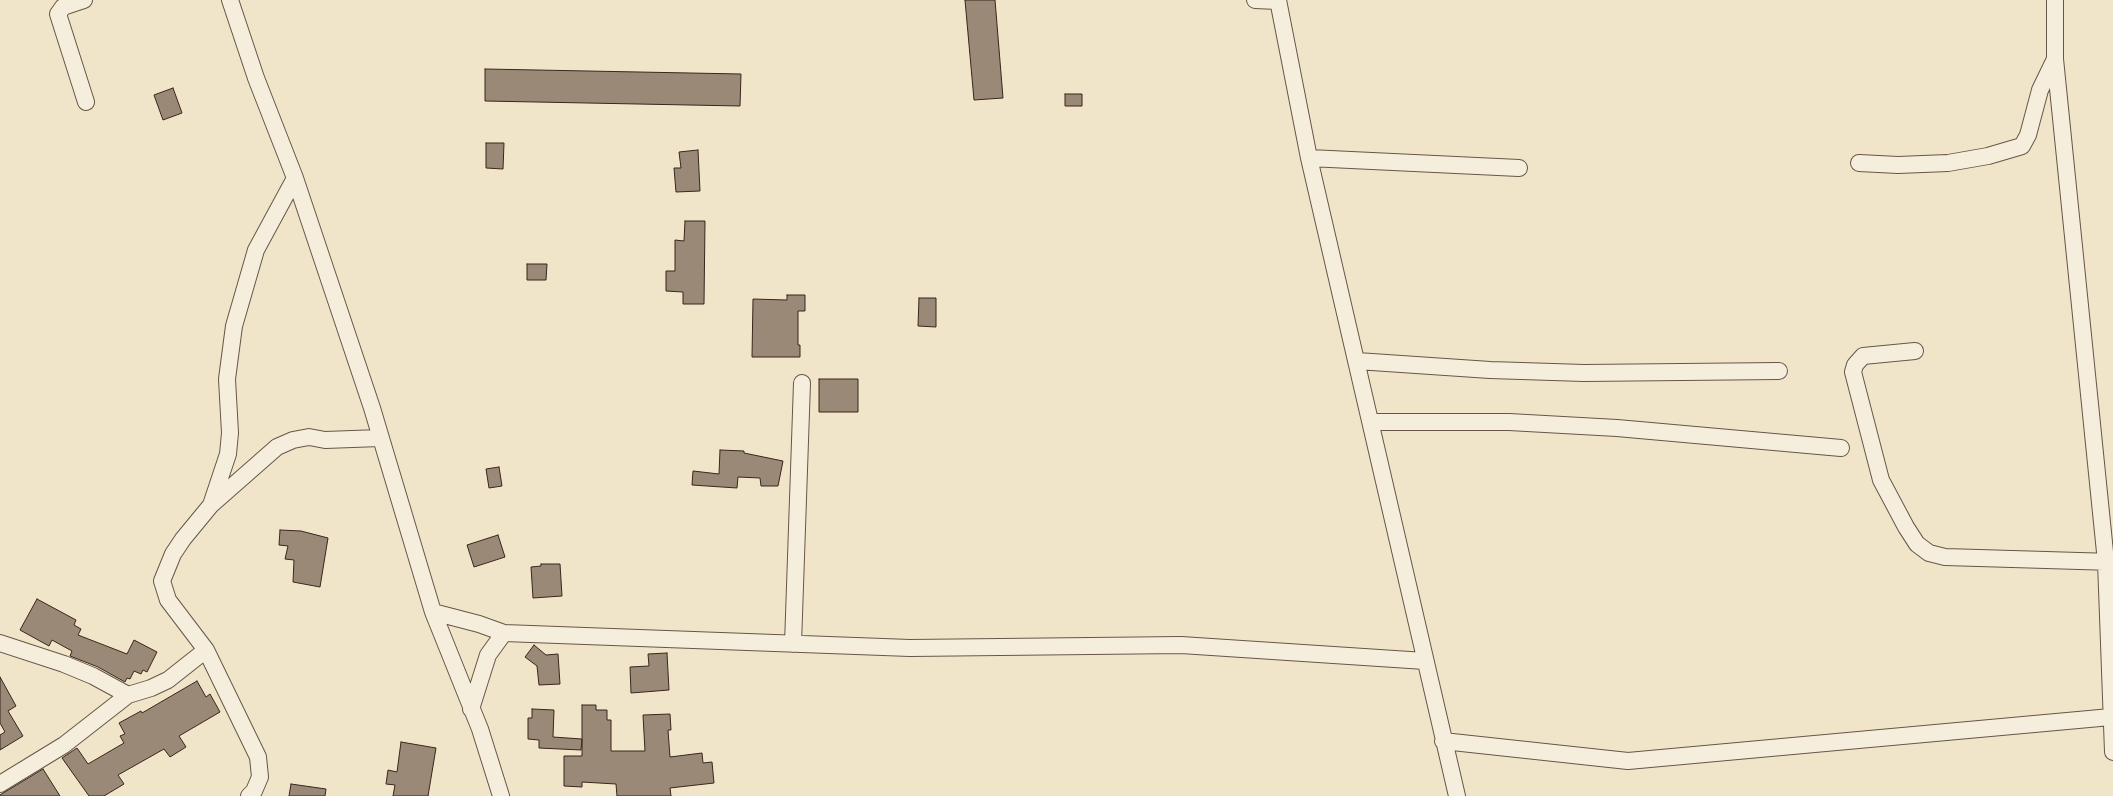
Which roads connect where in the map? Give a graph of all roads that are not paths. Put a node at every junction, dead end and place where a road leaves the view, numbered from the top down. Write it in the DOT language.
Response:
graph roads {
  1 [pos="84,0"];
  2 [pos="230,0"];
  3 [pos="1255,0"];
  4 [pos="2055,0"];
  5 [pos="1278,1"];
  6 [pos="2055,59"];
  7 [pos="86,102"];
  8 [pos="1309,158"];
  9 [pos="1859,163"];
  10 [pos="1519,168"];
  11 [pos="295,178"];
  12 [pos="1915,351"];
  13 [pos="1357,361"];
  14 [pos="1779,371"];
  15 [pos="802,383"];
  16 [pos="1371,422"];
  17 [pos="380,438"];
  18 [pos="1841,448"];
  19 [pos="211,505"];
  20 [pos="2109,562"];
  21 [pos="433,612"];
  22 [pos="504,633"];
  23 [pos="0,643"];
  24 [pos="793,644"];
  25 [pos="206,650"];
  26 [pos="1425,661"];
  27 [pos="128,695"];
  28 [pos="471,709"];
  29 [pos="2112,717"];
  30 [pos="1443,741"];
  31 [pos="2113,752"];
  32 [pos="0,784"];
  33 [pos="249,796"];
  34 [pos="501,796"];
  35 [pos="1457,796"];
  1 -- 7 [label="street"];
  2 -- 11 [label="street"];
  3 -- 5 [label="street"];
  4 -- 6 [label="street"];
  5 -- 8 [label="street"];
  6 -- 9 [label="street"];
  6 -- 20 [label="street"];
  8 -- 10 [label="street"];
  8 -- 13 [label="street"];
  11 -- 17 [label="street"];
  11 -- 19 [label="street"];
  12 -- 20 [label="street"];
  13 -- 14 [label="street"];
  13 -- 16 [label="street"];
  15 -- 24 [label="street"];
  16 -- 18 [label="street"];
  16 -- 26 [label="street"];
  17 -- 19 [label="street"];
  17 -- 21 [label="street"];
  19 -- 25 [label="street"];
  20 -- 29 [label="street"];
  21 -- 22 [label="street"];
  21 -- 28 [label="street"];
  22 -- 24 [label="street"];
  22 -- 28 [label="street"];
  23 -- 27 [label="street"];
  24 -- 26 [label="street"];
  25 -- 27 [label="street"];
  25 -- 33 [label="street"];
  26 -- 30 [label="street"];
  27 -- 32 [label="street"];
  28 -- 34 [label="street"];
  29 -- 30 [label="street"];
  29 -- 31 [label="street"];
  30 -- 35 [label="street"];
}
